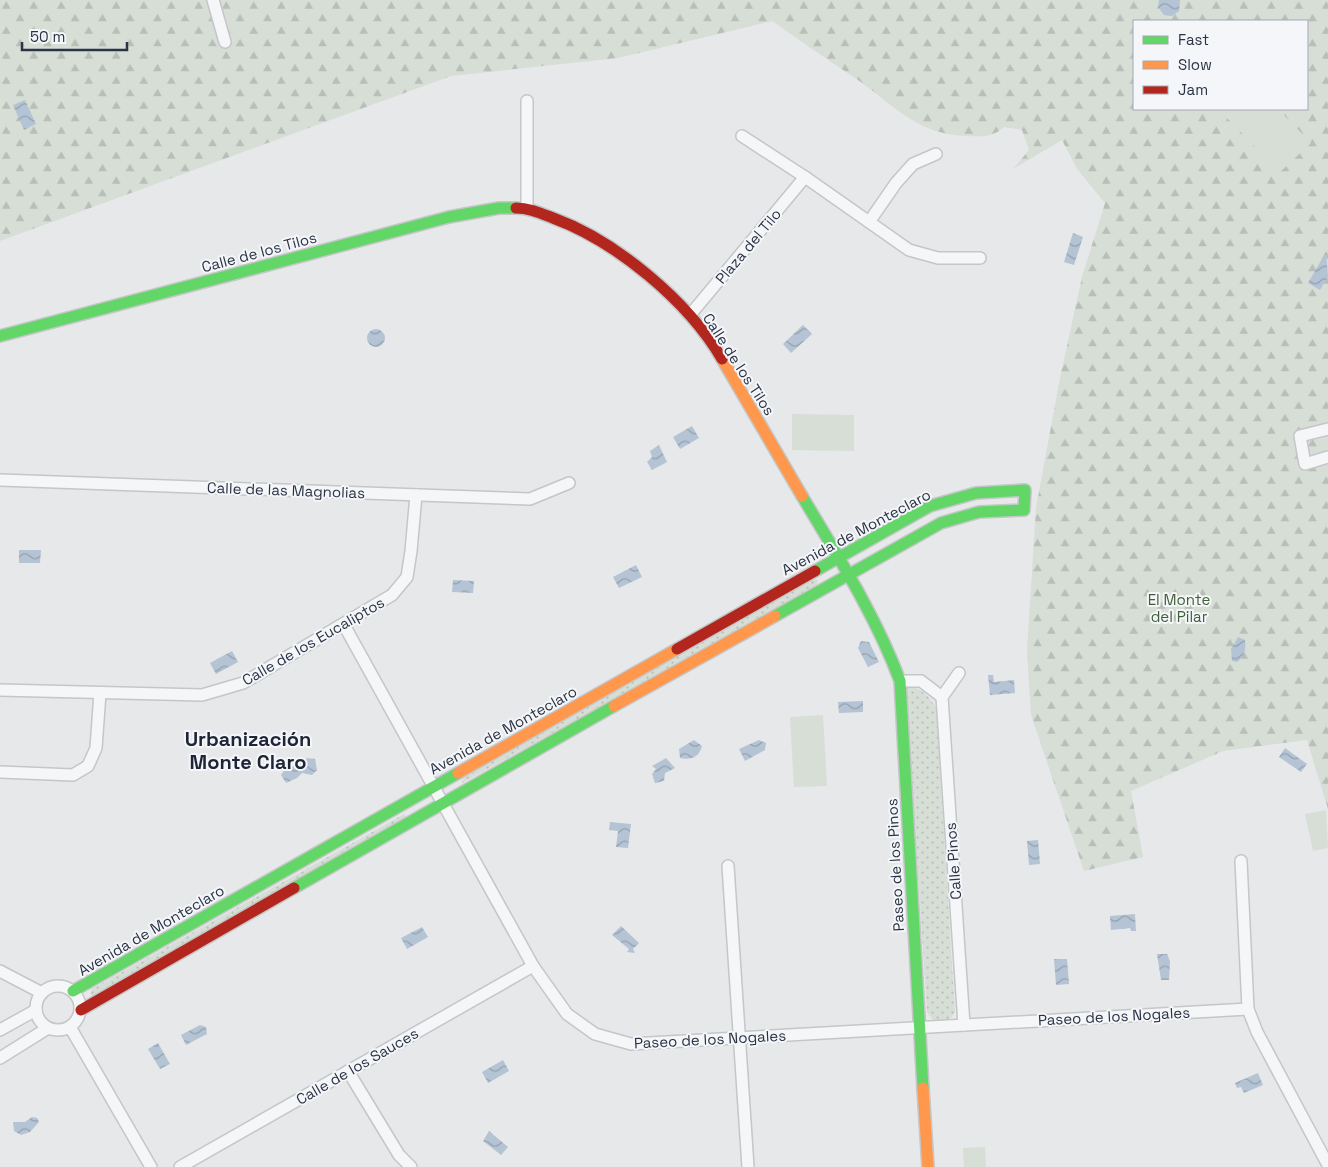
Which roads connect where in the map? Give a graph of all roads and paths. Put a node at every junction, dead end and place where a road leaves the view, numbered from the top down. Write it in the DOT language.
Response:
graph roads {
  1 [pos="214,0"];
  2 [pos="225,42"];
  3 [pos="527,101"];
  4 [pos="742,136"];
  5 [pos="936,154"];
  6 [pos="805,177"];
  7 [pos="527,208"];
  8 [pos="868,222"];
  9 [pos="980,258"];
  10 [pos="690,315"];
  11 [pos="0,336"];
  12 [pos="1328,429"];
  13 [pos="1328,457"];
  14 [pos="0,480"];
  15 [pos="569,483"];
  16 [pos="416,495"];
  17 [pos="838,558"];
  18 [pos="848,574"];
  19 [pos="344,625"];
  20 [pos="960,673"];
  21 [pos="900,681"];
  22 [pos="0,690"];
  23 [pos="100,693"];
  24 [pos="942,698"];
  25 [pos="0,772"];
  26 [pos="434,786"];
  27 [pos="443,802"];
  28 [pos="1241,861"];
  29 [pos="728,866"];
  30 [pos="533,966"];
  31 [pos="0,972"];
  32 [pos="73,991"];
  33 [pos="42,993"];
  34 [pos="1248,1008"];
  35 [pos="36,1010"];
  36 [pos="81,1010"];
  37 [pos="964,1025"];
  38 [pos="70,1027"];
  39 [pos="919,1027"];
  40 [pos="48,1028"];
  41 [pos="0,1030"];
  42 [pos="740,1038"];
  43 [pos="0,1058"];
  44 [pos="348,1071"];
  45 [pos="1327,1166"];
  46 [pos="151,1167"];
  47 [pos="180,1167"];
  48 [pos="411,1167"];
  49 [pos="748,1167"];
  50 [pos="928,1167"];
  1 -- 2 [label="street"];
  3 -- 7 [label="street"];
  4 -- 6 [label="street"];
  5 -- 8 [label="street"];
  6 -- 8 [label="street"];
  6 -- 10 [label="street, Plaza del Tilo"];
  7 -- 10 [label="street, Calle de los Tilos"];
  7 -- 11 [label="street, Calle de los Tilos"];
  8 -- 9 [label="street"];
  10 -- 17 [label="street, Calle de los Tilos"];
  12 -- 13 [label="street"];
  14 -- 16 [label="street, Calle de las Magnolias"];
  15 -- 16 [label="street, Calle de las Magnolias"];
  16 -- 19 [label="street, Calle de los Eucaliptos"];
  17 -- 18 [label="street, Calle de los Tilos"];
  17 -- 18 [label="street, Avenida de Monteclaro"];
  17 -- 26 [label="street, Avenida de Monteclaro"];
  18 -- 21 [label="street, Paseo de los Pinos"];
  18 -- 27 [label="street, Avenida de Monteclaro"];
  19 -- 23 [label="street, Calle de los Eucaliptos"];
  19 -- 26 [label="street, Paseo de los Nogales"];
  20 -- 24 [label="street"];
  21 -- 24 [label="street"];
  21 -- 39 [label="street, Paseo de los Pinos"];
  22 -- 23 [label="street, Calle de los Eucaliptos"];
  23 -- 25 [label="street"];
  24 -- 37 [label="street, Calle Pinos"];
  26 -- 27 [label="street, Paseo de los Nogales"];
  26 -- 32 [label="street, Avenida de Monteclaro"];
  27 -- 30 [label="street, Paseo de los Nogales"];
  27 -- 36 [label="street, Avenida de Monteclaro"];
  28 -- 34 [label="street"];
  29 -- 42 [label="street"];
  30 -- 42 [label="street, Paseo de los Nogales"];
  30 -- 44 [label="street, Calle de los Sauces"];
  31 -- 33 [label="street"];
  32 -- 33 [label="street"];
  32 -- 36 [label="street"];
  33 -- 35 [label="street"];
  34 -- 37 [label="street, Paseo de los Nogales"];
  34 -- 45 [label="street"];
  35 -- 40 [label="street"];
  35 -- 41 [label="street"];
  36 -- 38 [label="street"];
  37 -- 39 [label="street, Paseo de los Nogales"];
  38 -- 40 [label="street"];
  38 -- 46 [label="street"];
  39 -- 42 [label="street, Paseo de los Nogales"];
  39 -- 50 [label="street, Paseo de los Pinos"];
  40 -- 43 [label="street"];
  42 -- 49 [label="street"];
  44 -- 47 [label="street, Calle de los Sauces"];
  44 -- 48 [label="street"];
}
